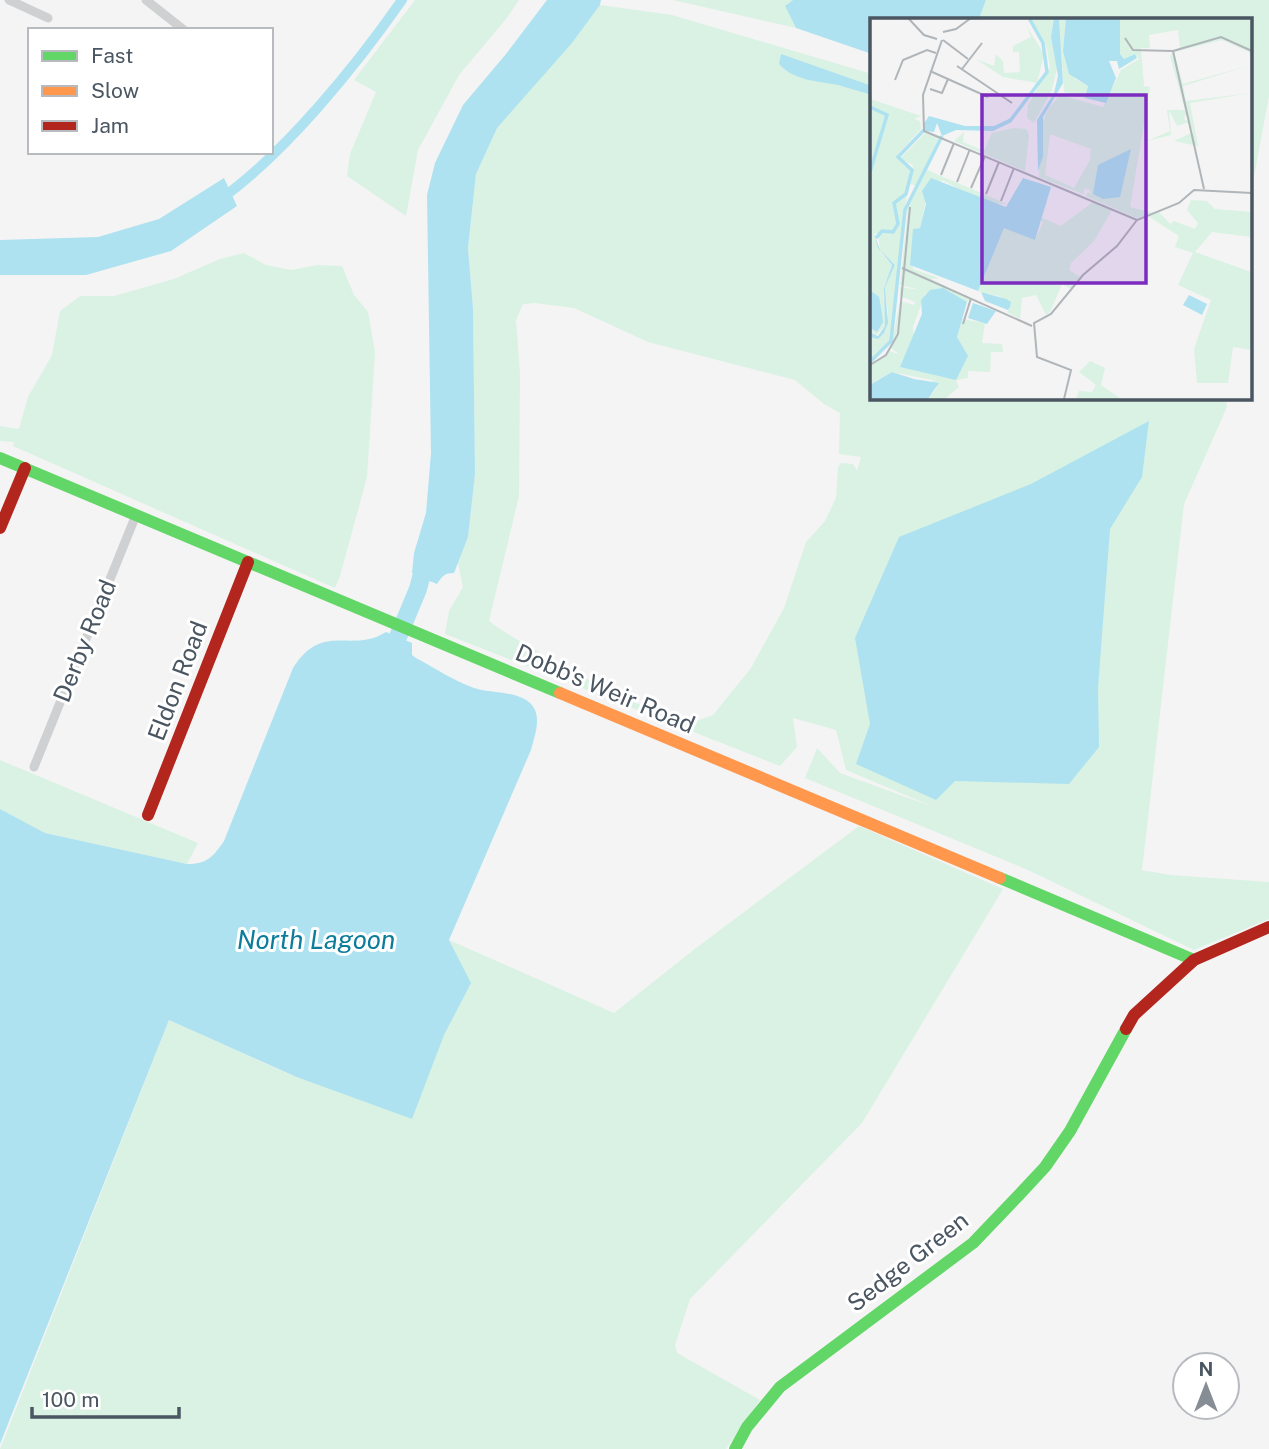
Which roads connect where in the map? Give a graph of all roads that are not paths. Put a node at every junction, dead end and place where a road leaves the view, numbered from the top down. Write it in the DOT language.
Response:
graph roads {
  1 [pos="9,0"];
  2 [pos="146,0"];
  3 [pos="48,18"];
  4 [pos="181,28"];
  5 [pos="0,458"];
  6 [pos="25,468"];
  7 [pos="136,515"];
  8 [pos="0,528"];
  9 [pos="248,562"];
  10 [pos="34,767"];
  11 [pos="148,816"];
  12 [pos="1269,927"];
  13 [pos="1194,961"];
  14 [pos="735,1449"];
  1 -- 3 [label="street"];
  2 -- 4 [label="street"];
  5 -- 6 [label="street, Dobb's Weir Road"];
  6 -- 7 [label="street, Dobb's Weir Road"];
  6 -- 8 [label="street"];
  7 -- 9 [label="street, Dobb's Weir Road"];
  7 -- 10 [label="street, Derby Road"];
  9 -- 11 [label="street, Eldon Road"];
  9 -- 13 [label="street, Dobb's Weir Road"];
  12 -- 13 [label="street, Sedge Green"];
  13 -- 14 [label="street, Sedge Green"];
}
